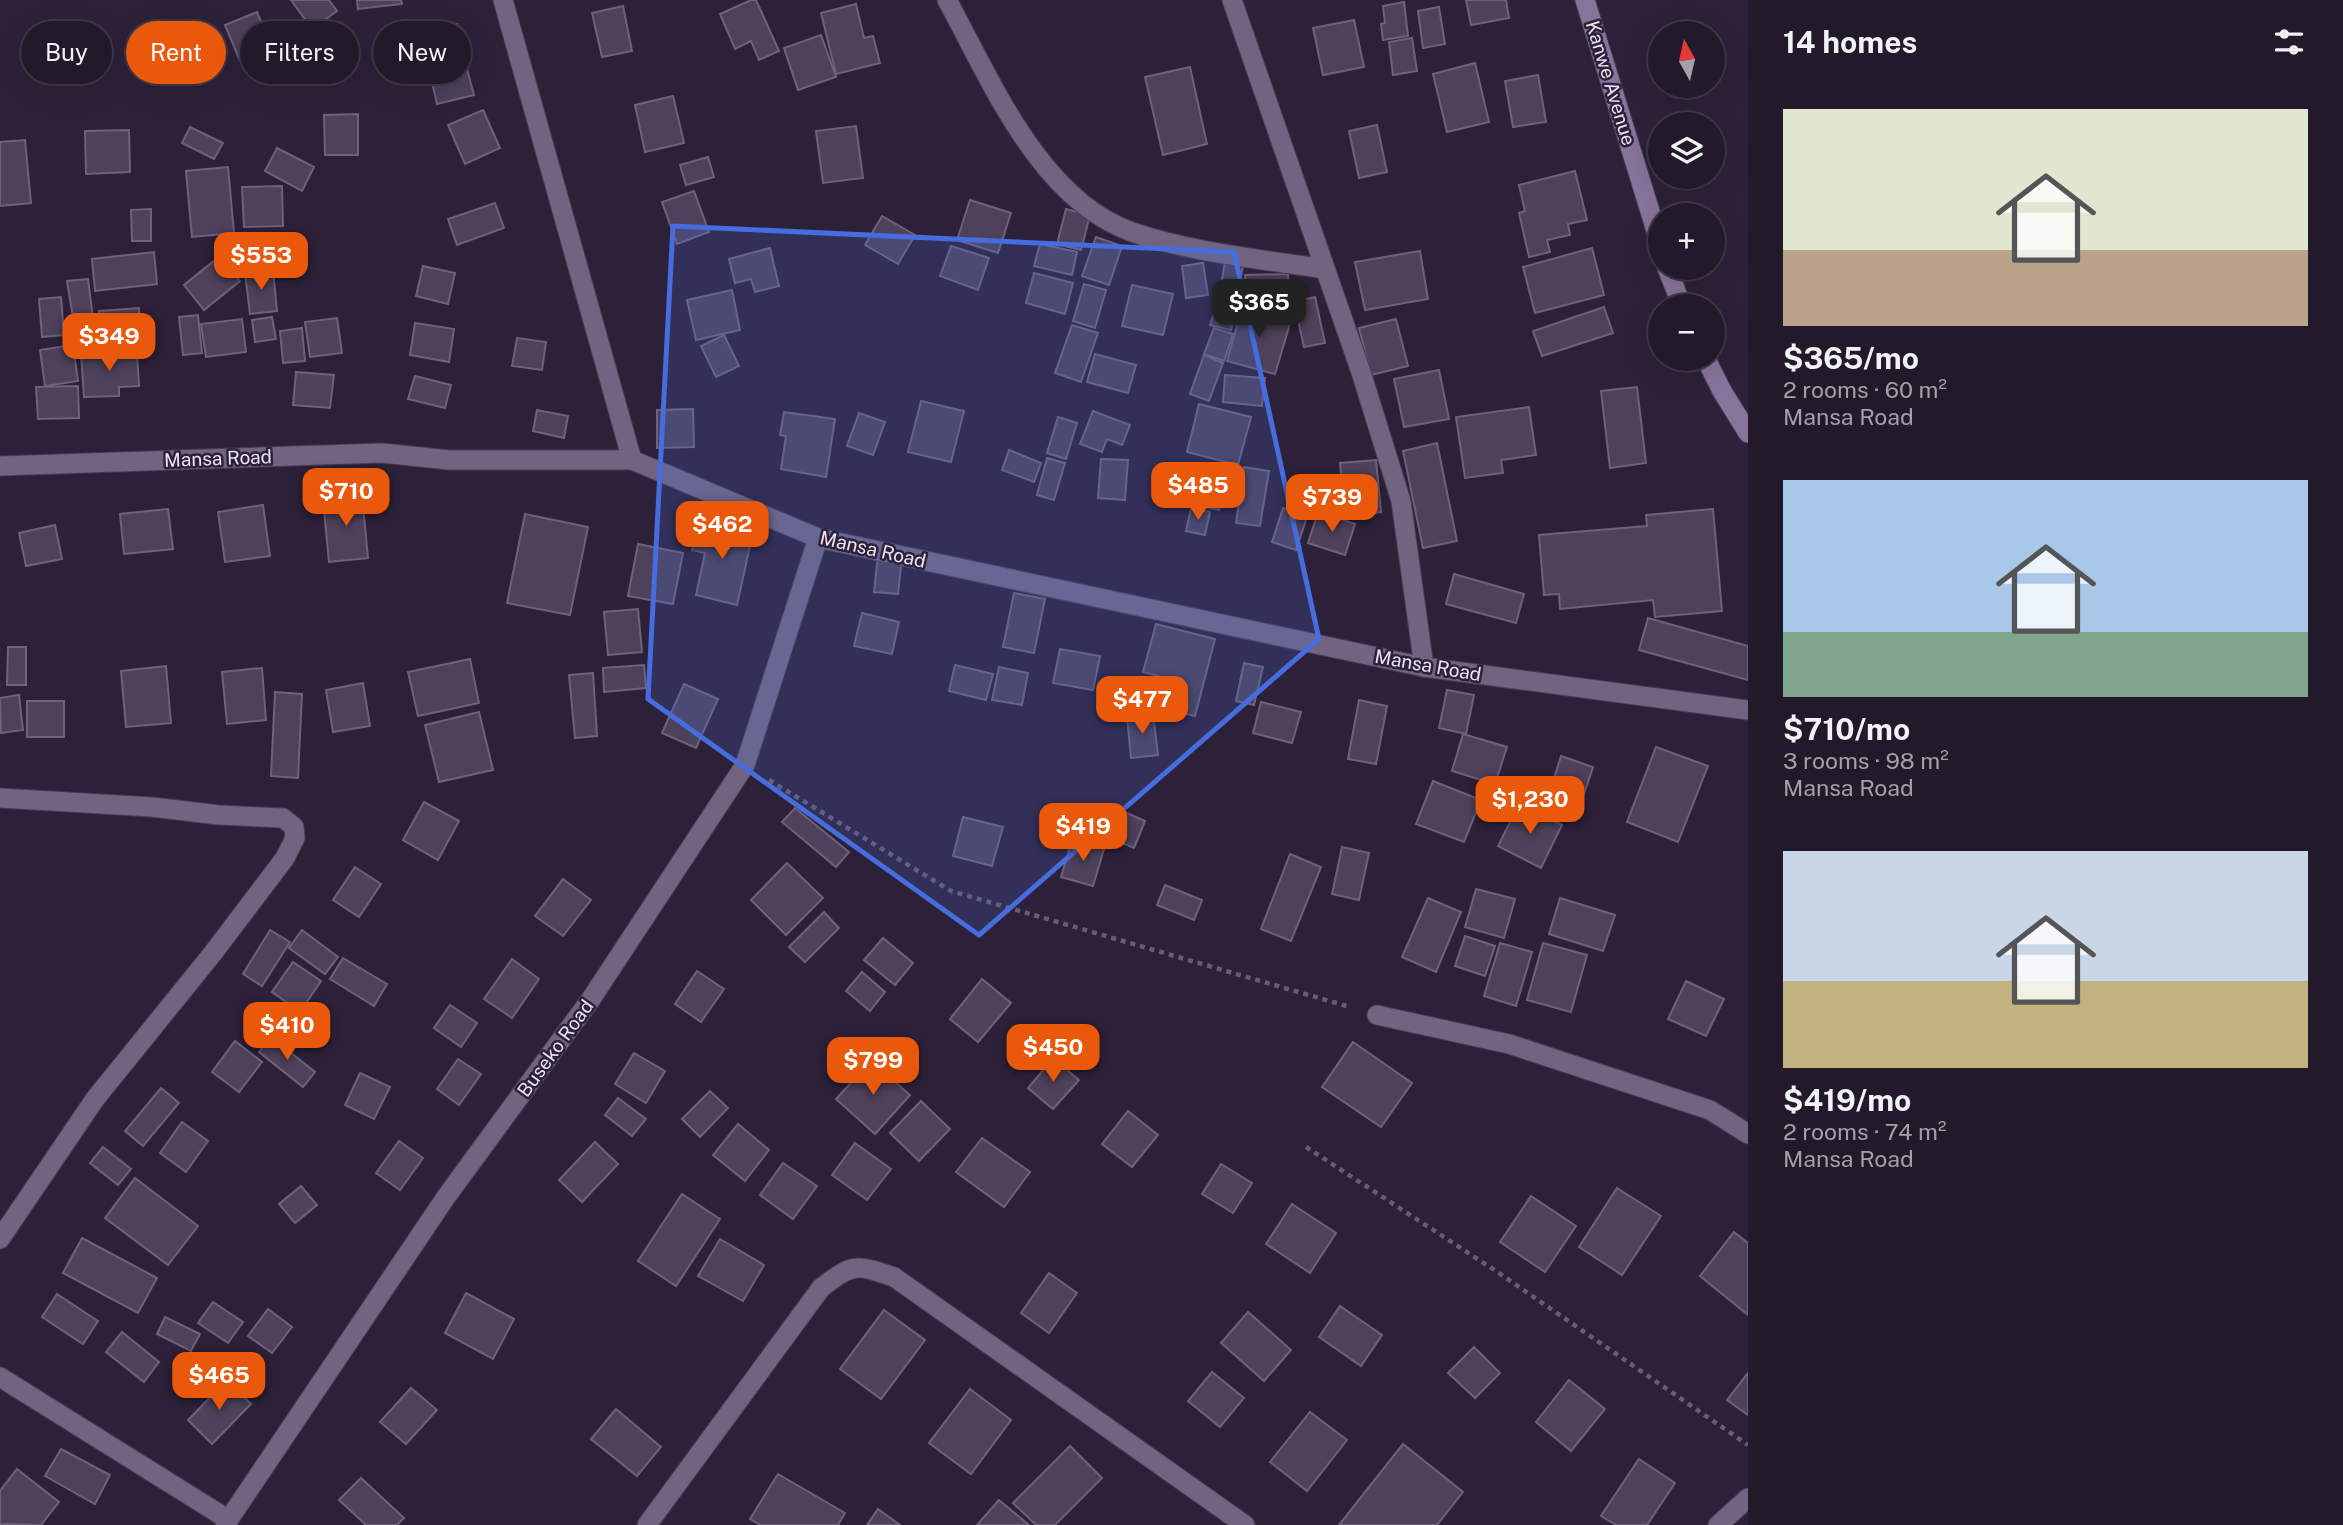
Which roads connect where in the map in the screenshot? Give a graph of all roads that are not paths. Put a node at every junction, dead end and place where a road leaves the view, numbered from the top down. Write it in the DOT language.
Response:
graph roads {
  1 [pos="503,0"];
  2 [pos="947,0"];
  3 [pos="1232,0"];
  4 [pos="1584,0"];
  5 [pos="1648,205"];
  6 [pos="1325,269"];
  7 [pos="1712,371"];
  8 [pos="1748,433"];
  9 [pos="632,460"];
  10 [pos="0,466"];
  11 [pos="818,538"];
  12 [pos="1424,667"];
  13 [pos="1748,710"];
  14 [pos="0,799"];
  15 [pos="1377,1015"];
  16 [pos="1748,1135"];
  17 [pos="0,1239"];
  18 [pos="0,1377"];
  19 [pos="1748,1499"];
  20 [pos="227,1522"];
  21 [pos="650,1524"];
  22 [pos="1245,1525"];
  23 [pos="1718,1525"];
  1 -- 9 [label="street"];
  2 -- 6 [label="street"];
  3 -- 6 [label="street"];
  4 -- 5 [label="main road, Kanwe Avenue"];
  6 -- 12 [label="street"];
  7 -- 8 [label="main road"];
  9 -- 10 [label="street, Mansa Road"];
  9 -- 11 [label="street, Mansa Road"];
  11 -- 12 [label="street, Mansa Road"];
  11 -- 20 [label="street, Buseko Road"];
  12 -- 13 [label="street, Mansa Road"];
  14 -- 17 [label="street"];
  15 -- 16 [label="street"];
  18 -- 20 [label="street"];
  19 -- 23 [label="street"];
  21 -- 22 [label="street"];
}
